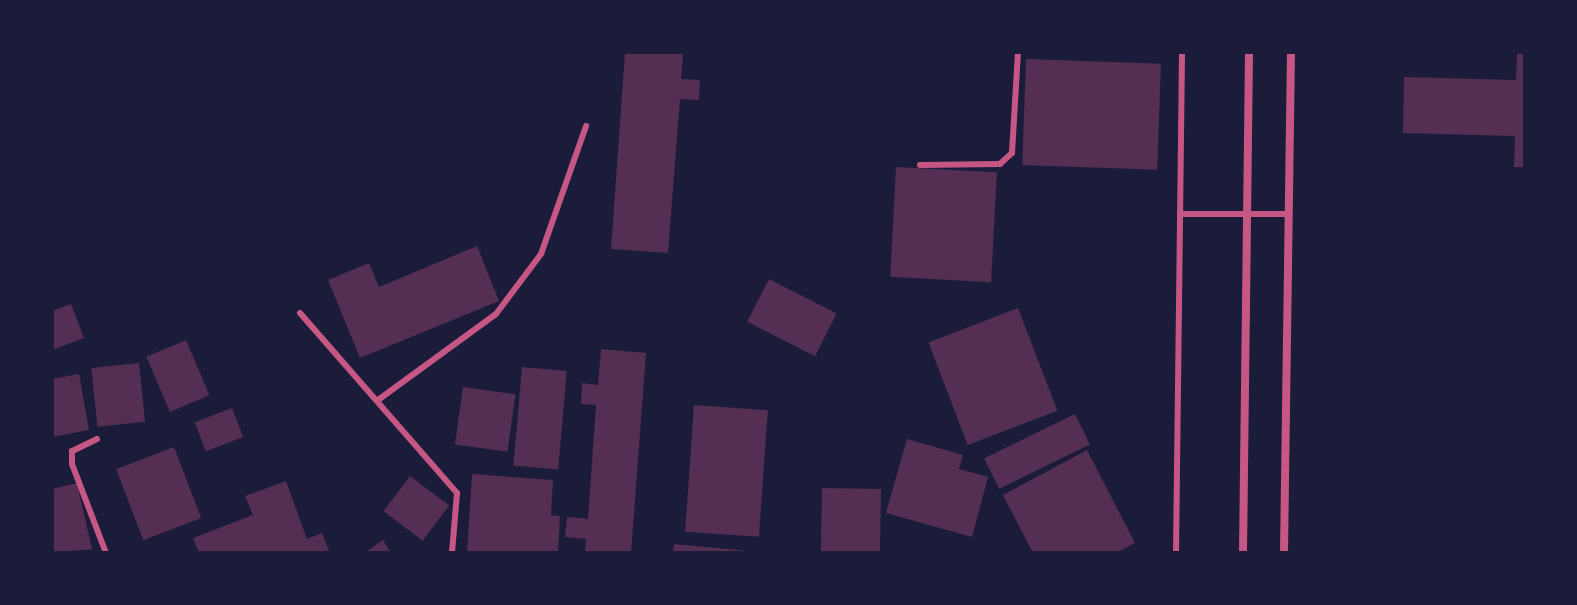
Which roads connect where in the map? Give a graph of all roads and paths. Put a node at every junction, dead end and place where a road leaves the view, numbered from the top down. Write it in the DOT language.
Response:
graph roads {
  1 [pos="1018,52"];
  2 [pos="1182,52"];
  3 [pos="1249,52"];
  4 [pos="1291,52"];
  5 [pos="586,126"];
  6 [pos="920,165"];
  7 [pos="1180,214"];
  8 [pos="1248,214"];
  9 [pos="1289,214"];
  10 [pos="300,313"];
  11 [pos="378,400"];
  12 [pos="97,439"];
  13 [pos="106,553"];
  14 [pos="452,553"];
  15 [pos="1176,553"];
  16 [pos="1243,553"];
  17 [pos="1284,553"];
  1 -- 6 [label="lane"];
  2 -- 7 [label="lane"];
  3 -- 8 [label="street"];
  4 -- 9 [label="street"];
  5 -- 11 [label="lane"];
  7 -- 8 [label="lane"];
  7 -- 15 [label="lane"];
  8 -- 9 [label="lane"];
  8 -- 16 [label="street"];
  9 -- 17 [label="street"];
  10 -- 11 [label="lane"];
  11 -- 14 [label="lane"];
  12 -- 13 [label="lane"];
}
